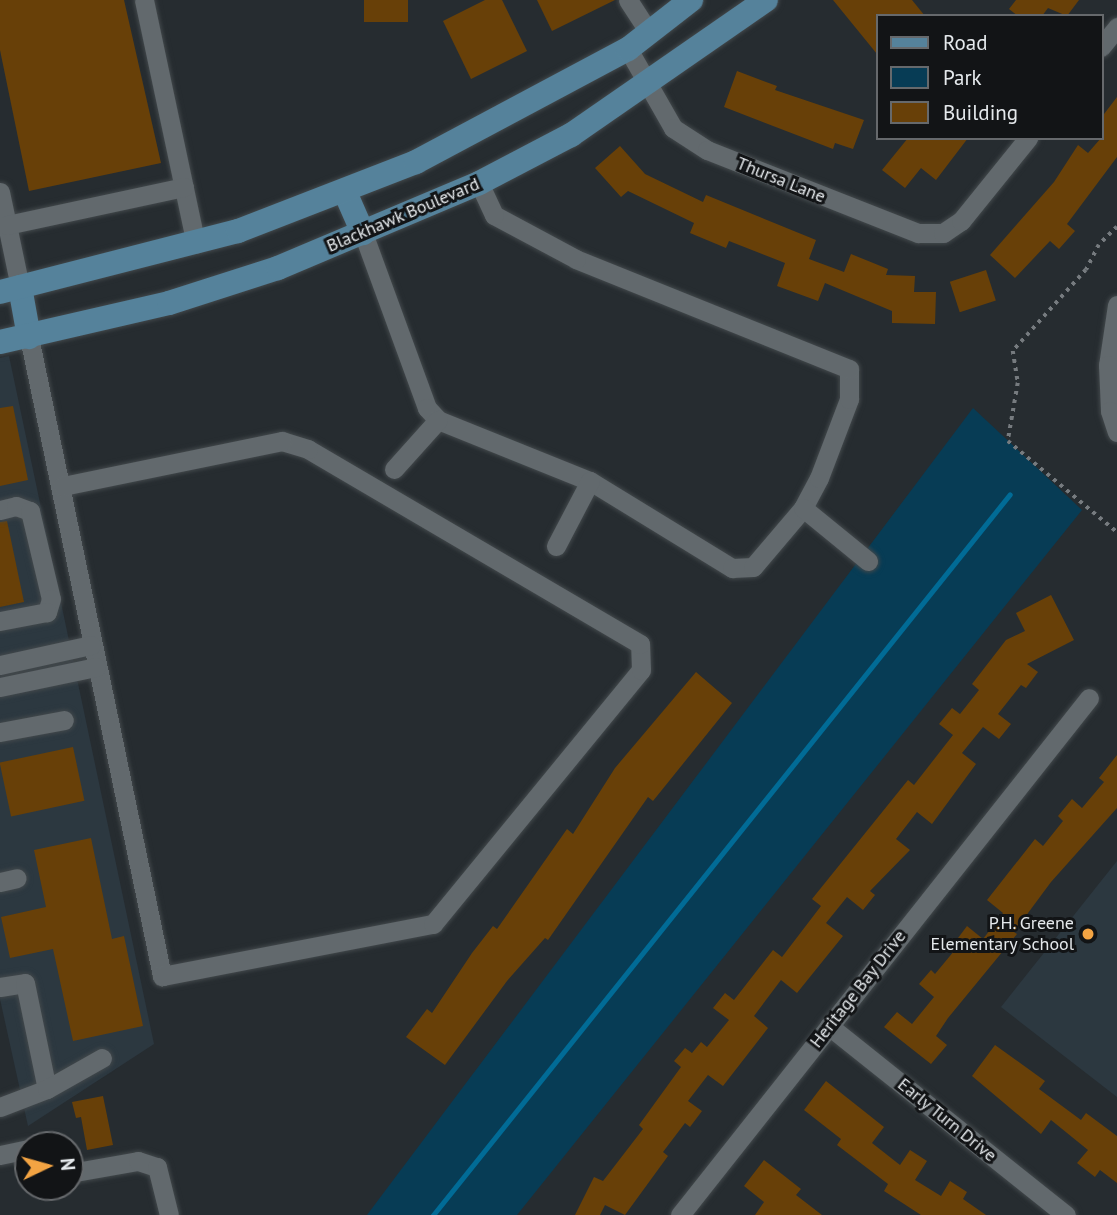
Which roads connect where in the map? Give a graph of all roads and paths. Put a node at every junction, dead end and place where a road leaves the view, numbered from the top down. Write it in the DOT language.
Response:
graph roads {
  1 [pos="144,0"];
  2 [pos="628,0"];
  3 [pos="691,0"];
  4 [pos="766,0"];
  5 [pos="1117,27"];
  6 [pos="649,32"];
  7 [pos="1103,44"];
  8 [pos="628,49"];
  9 [pos="645,86"];
  10 [pos="1025,140"];
  11 [pos="479,183"];
  12 [pos="184,187"];
  13 [pos="0,192"];
  14 [pos="345,192"];
  15 [pos="7,225"];
  16 [pos="1117,227"];
  17 [pos="363,233"];
  18 [pos="196,244"];
  19 [pos="7,261"];
  20 [pos="10,289"];
  21 [pos="1117,305"];
  22 [pos="29,337"];
  23 [pos="0,342"];
  24 [pos="438,420"];
  25 [pos="1117,432"];
  26 [pos="394,469"];
  27 [pos="590,481"];
  28 [pos="63,486"];
  29 [pos="803,508"];
  30 [pos="0,510"];
  31 [pos="1117,532"];
  32 [pos="556,546"];
  33 [pos="868,561"];
  34 [pos="0,621"];
  35 [pos="91,645"];
  36 [pos="53,653"];
  37 [pos="0,665"];
  38 [pos="96,667"];
  39 [pos="58,675"];
  40 [pos="0,687"];
  41 [pos="1089,698"];
  42 [pos="64,720"];
  43 [pos="0,732"];
  44 [pos="0,987"];
  45 [pos="829,1026"];
  46 [pos="102,1058"];
  47 [pos="47,1089"];
  48 [pos="0,1107"];
  49 [pos="84,1171"];
  50 [pos="169,1215"];
  51 [pos="680,1215"];
  52 [pos="1066,1215"];
  1 -- 12 [label="street"];
  2 -- 6 [label="street"];
  3 -- 6 [label="main road"];
  4 -- 9 [label="main road, Blackhawk Boulevard"];
  5 -- 7 [label="street"];
  6 -- 8 [label="main road"];
  8 -- 9 [label="street, Thursa Lane"];
  8 -- 14 [label="main road"];
  9 -- 10 [label="street, Thursa Lane"];
  9 -- 11 [label="main road, Blackhawk Boulevard"];
  11 -- 17 [label="main road, Blackhawk Boulevard"];
  11 -- 29 [label="street"];
  12 -- 15 [label="street"];
  12 -- 18 [label="street"];
  13 -- 15 [label="street"];
  14 -- 17 [label="main road"];
  14 -- 18 [label="main road"];
  15 -- 19 [label="street"];
  16 -- 31 [label="path"];
  17 -- 22 [label="main road, Blackhawk Boulevard"];
  17 -- 24 [label="street"];
  18 -- 20 [label="main road"];
  19 -- 20 [label="street"];
  20 -- 22 [label="main road"];
  21 -- 25 [label="street"];
  22 -- 23 [label="main road, Blackhawk Boulevard"];
  22 -- 28 [label="street"];
  24 -- 26 [label="street"];
  24 -- 27 [label="street"];
  27 -- 29 [label="street"];
  27 -- 32 [label="street"];
  28 -- 35 [label="street"];
  28 -- 38 [label="street"];
  29 -- 33 [label="street"];
  30 -- 34 [label="street"];
  35 -- 36 [label="street"];
  35 -- 38 [label="street"];
  36 -- 37 [label="street"];
  36 -- 39 [label="street"];
  38 -- 39 [label="street"];
  39 -- 40 [label="street"];
  41 -- 45 [label="street, Heritage Bay Drive"];
  42 -- 43 [label="street"];
  44 -- 47 [label="street"];
  45 -- 51 [label="street, Heritage Bay Drive"];
  45 -- 52 [label="street, Early Turn Drive"];
  46 -- 47 [label="street"];
  47 -- 48 [label="street"];
  49 -- 50 [label="street"];
}
